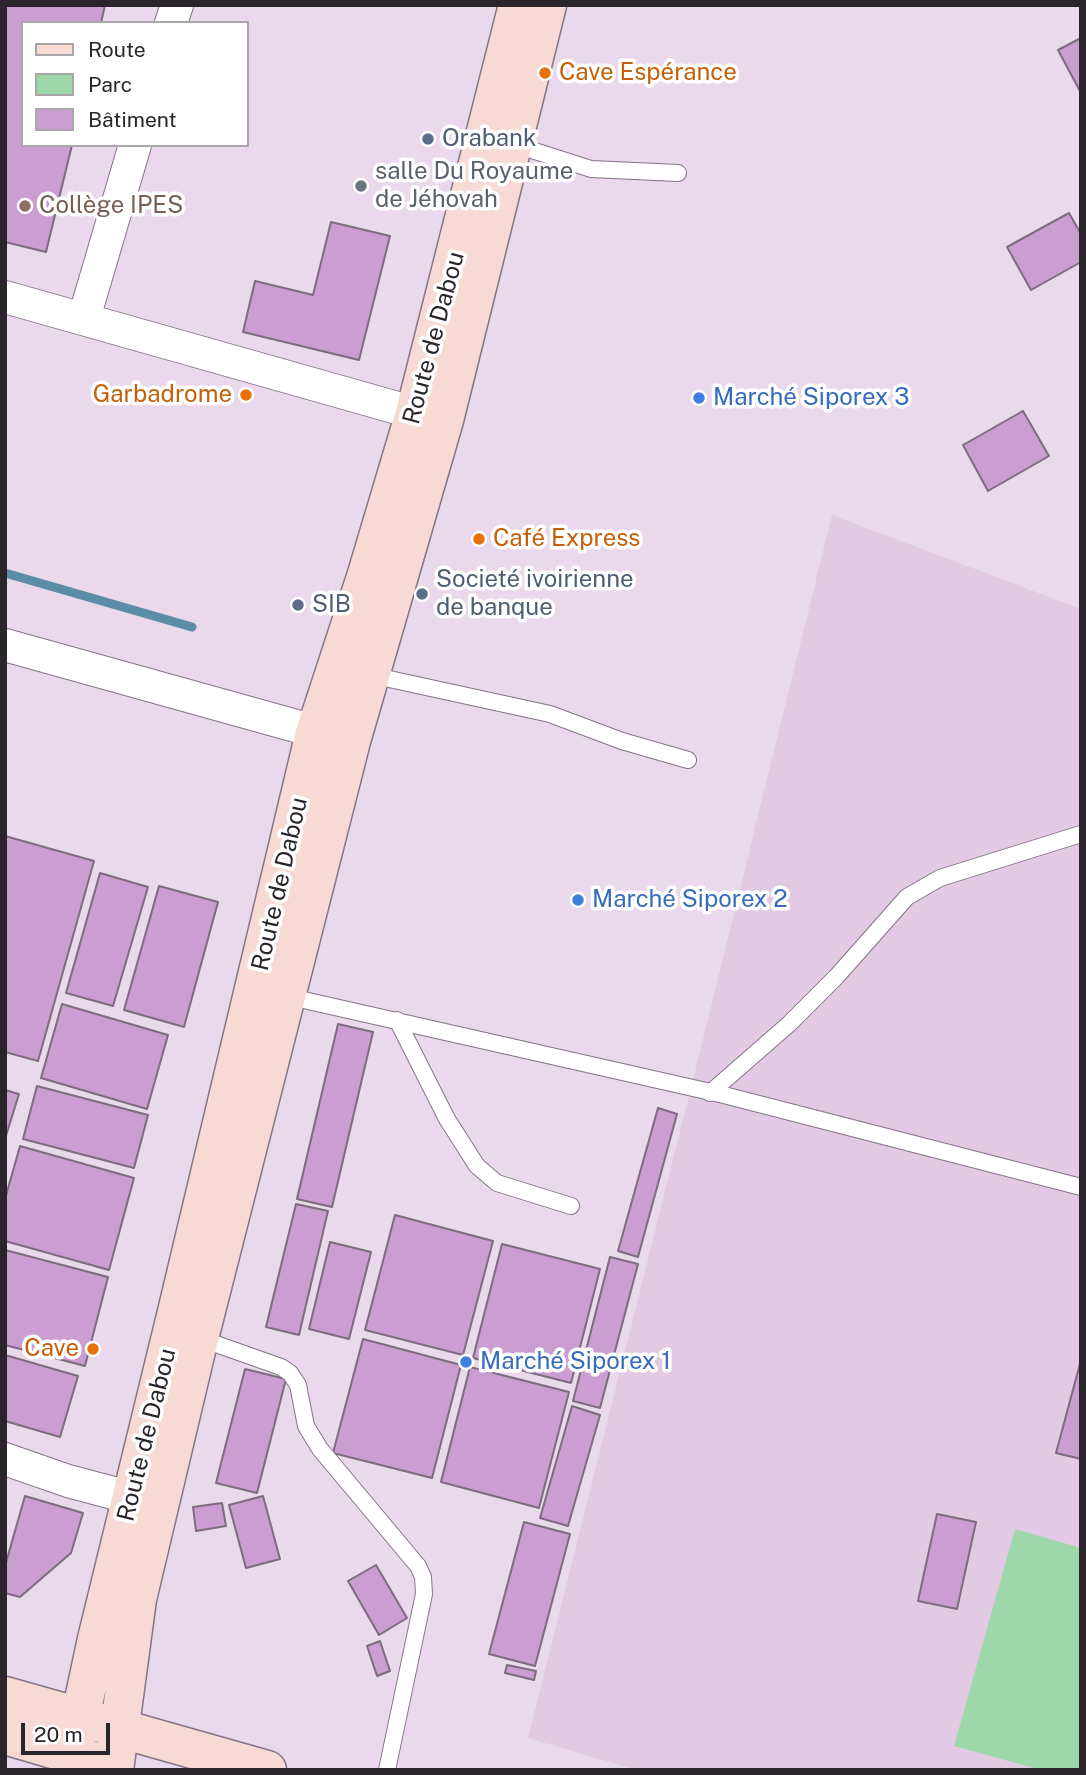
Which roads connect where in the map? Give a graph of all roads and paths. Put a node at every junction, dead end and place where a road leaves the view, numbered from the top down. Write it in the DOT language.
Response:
graph roads {
  1 [pos="517,5"];
  2 [pos="547,5"];
  3 [pos="513,144"];
  4 [pos="134,147"];
  5 [pos="678,173"];
  6 [pos="5,297"];
  7 [pos="84,318"];
  8 [pos="415,413"];
  9 [pos="5,645"];
  10 [pos="371,675"];
  11 [pos="333,737"];
  12 [pos="688,760"];
  13 [pos="1081,834"];
  14 [pos="286,996"];
  15 [pos="397,1020"];
  16 [pos="710,1093"];
  17 [pos="1081,1187"];
  18 [pos="571,1206"];
  19 [pos="199,1338"];
  20 [pos="5,1458"];
  21 [pos="132,1498"];
  22 [pos="5,1696"];
  23 [pos="80,1717"];
  24 [pos="119,1728"];
  25 [pos="5,1735"];
  26 [pos="70,1763"];
  27 [pos="118,1769"];
  28 [pos="267,1770"];
  29 [pos="387,1770"];
  1 -- 8 [label="street, Route de Dabou"];
  2 -- 3 [label="street, Route de Dabou"];
  3 -- 5 [label="lane"];
  3 -- 10 [label="street, Route de Dabou"];
  4 -- 7 [label="street"];
  6 -- 7 [label="street"];
  7 -- 8 [label="street"];
  8 -- 11 [label="street, Route de Dabou"];
  9 -- 11 [label="street"];
  10 -- 11 [label="street, Route de Dabou"];
  10 -- 12 [label="lane"];
  11 -- 14 [label="street, Route de Dabou"];
  11 -- 21 [label="street, Route de Dabou"];
  13 -- 16 [label="lane"];
  14 -- 15 [label="lane"];
  14 -- 19 [label="street, Route de Dabou"];
  15 -- 16 [label="lane"];
  15 -- 18 [label="lane"];
  16 -- 17 [label="lane"];
  19 -- 24 [label="street, Route de Dabou"];
  19 -- 29 [label="lane"];
  20 -- 21 [label="street"];
  21 -- 23 [label="street, Route de Dabou"];
  22 -- 23 [label="street"];
  23 -- 24 [label="street"];
  23 -- 26 [label="street, Route de Dabou"];
  24 -- 27 [label="street, Route de Dabou"];
  24 -- 28 [label="street"];
  25 -- 26 [label="street"];
  26 -- 27 [label="street"];
}
